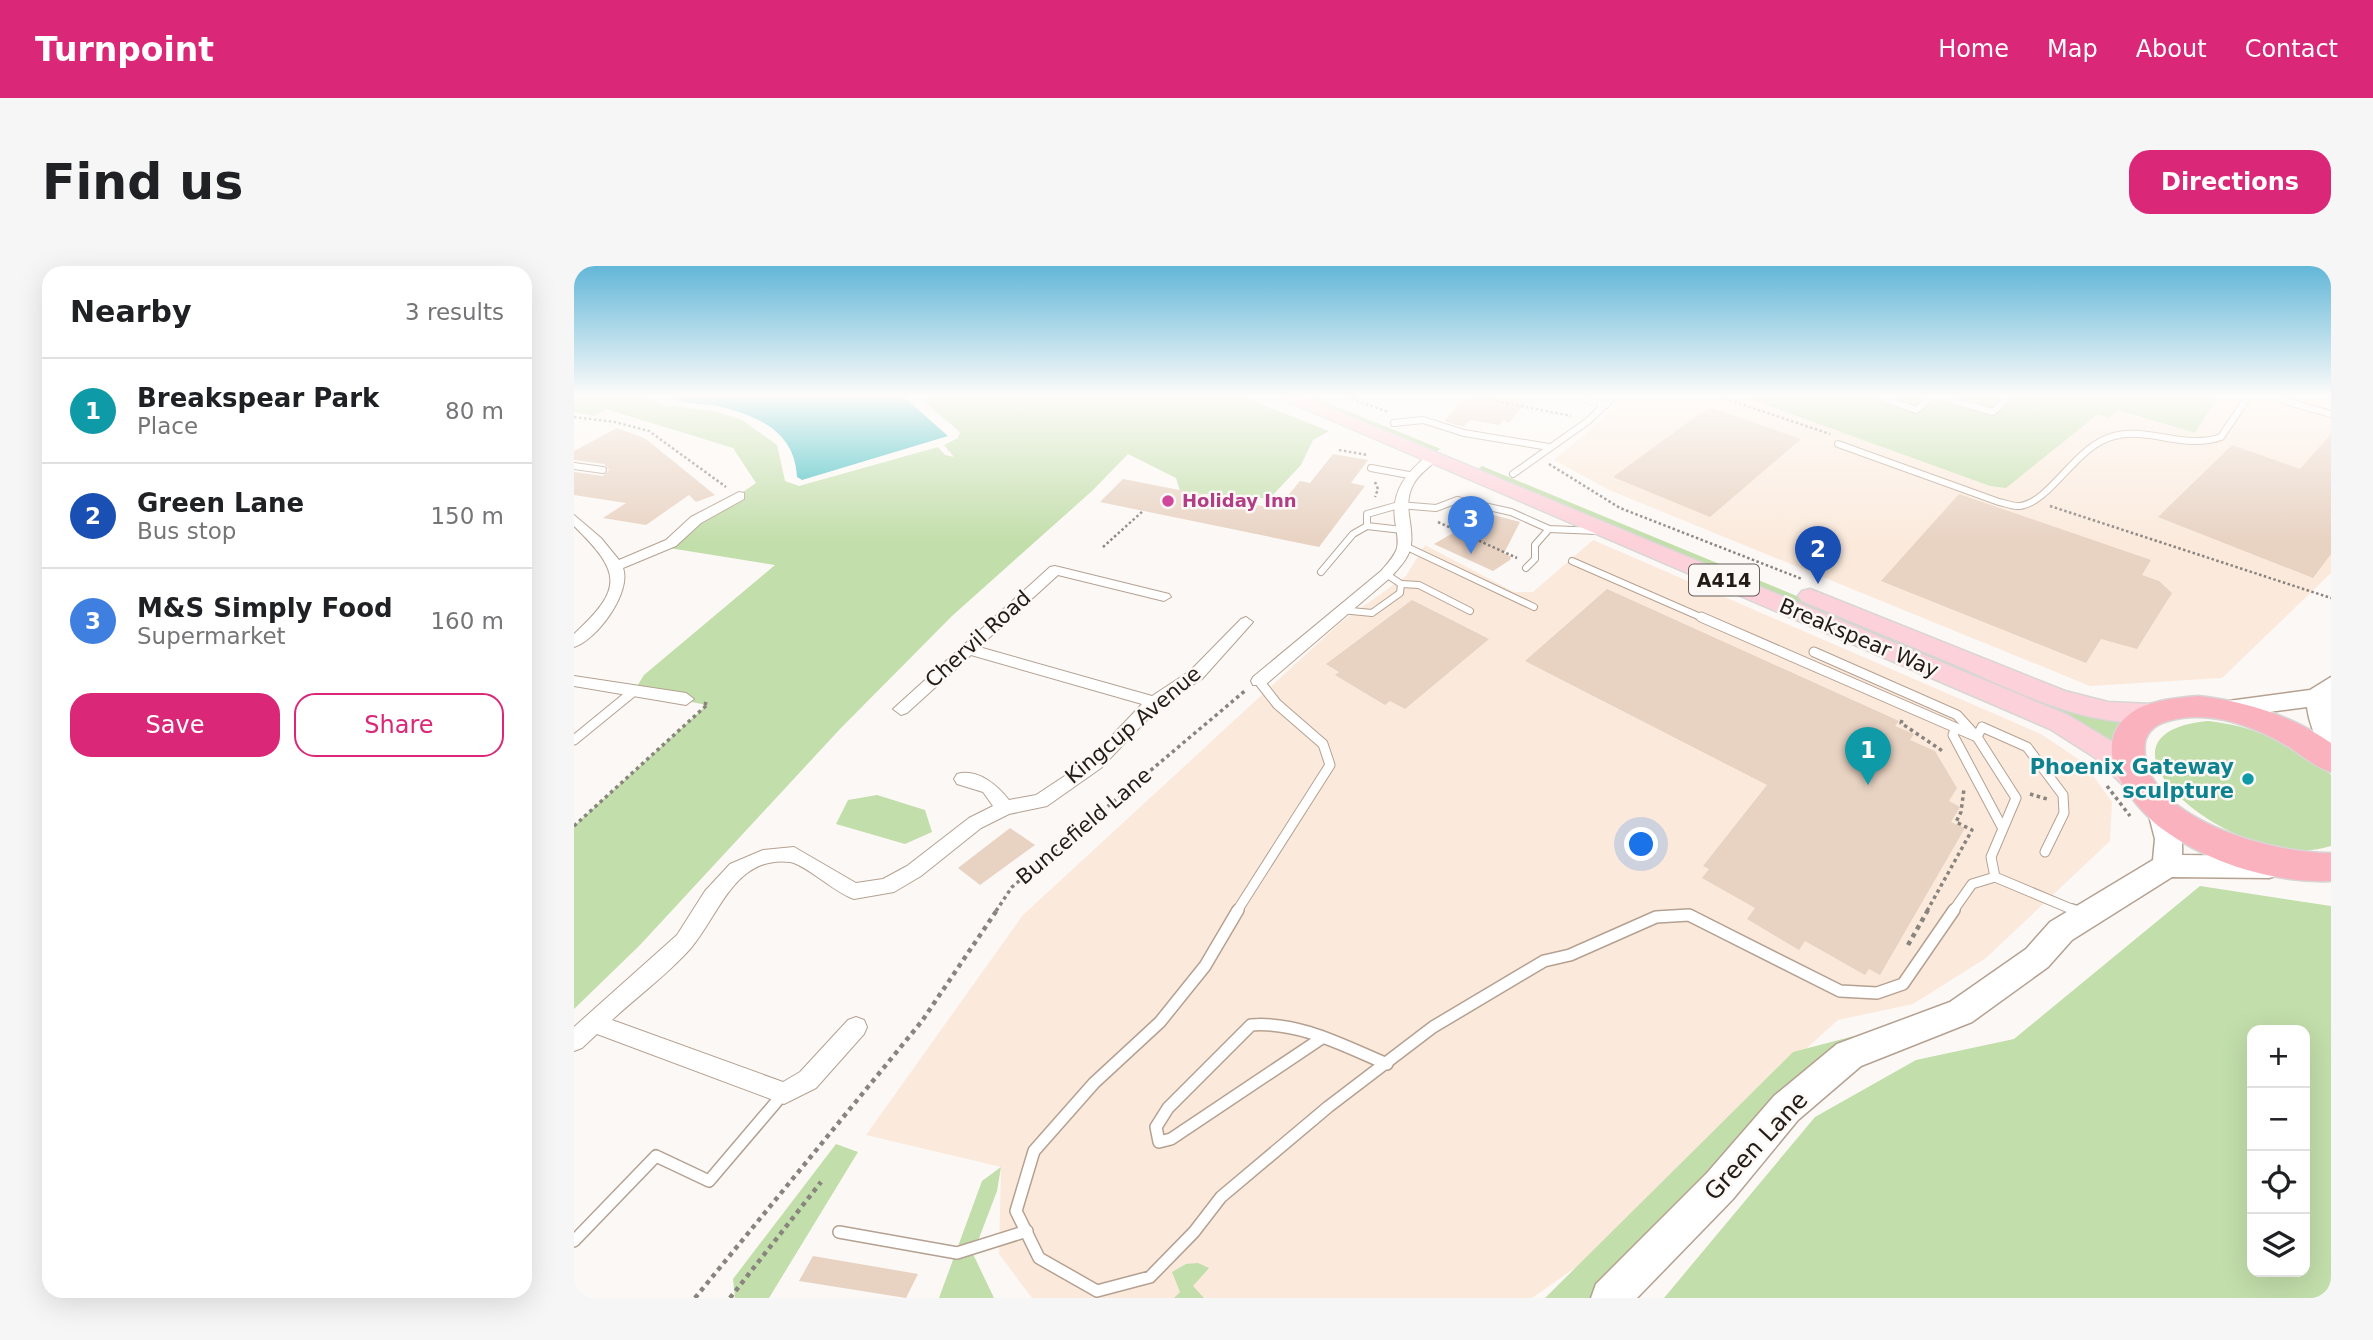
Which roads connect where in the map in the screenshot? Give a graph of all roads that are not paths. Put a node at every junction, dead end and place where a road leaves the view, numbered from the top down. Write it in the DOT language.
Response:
graph roads {
  1 [pos="1404,445"];
  2 [pos="1446,445"];
  3 [pos="1538,445"];
  4 [pos="1551,445"];
  5 [pos="1841,445"];
  6 [pos="2092,445"];
  7 [pos="1549,447"];
  8 [pos="1433,457"];
  9 [pos="574,466"];
  10 [pos="1371,468"];
  11 [pos="603,470"];
  12 [pos="1513,474"];
  13 [pos="1409,475"];
  14 [pos="739,496"];
  15 [pos="1399,510"];
  16 [pos="574,519"];
  17 [pos="1367,526"];
  18 [pos="1549,529"];
  19 [pos="1402,530"];
  20 [pos="1616,534"];
  21 [pos="1405,546"];
  22 [pos="1572,561"];
  23 [pos="617,566"];
  24 [pos="1525,568"];
  25 [pos="1321,572"];
  26 [pos="1386,574"];
  27 [pos="1401,584"];
  28 [pos="1164,597"];
  29 [pos="1534,607"];
  30 [pos="1341,610"];
  31 [pos="1470,611"];
  32 [pos="1246,622"];
  33 [pos="574,642"];
  34 [pos="969,649"];
  35 [pos="1814,652"];
  36 [pos="574,681"];
  37 [pos="1259,681"];
  38 [pos="634,691"];
  39 [pos="2324,691"];
  40 [pos="686,699"];
  41 [pos="1154,702"];
  42 [pos="901,709"];
  43 [pos="2221,710"];
  44 [pos="2162,711"];
  45 [pos="1955,729"];
  46 [pos="1977,737"];
  47 [pos="574,740"];
  48 [pos="2331,743"];
  49 [pos="2331,760"];
  50 [pos="963,779"];
  51 [pos="2146,806"];
  52 [pos="1005,808"];
  53 [pos="2003,827"];
  54 [pos="2045,852"];
  55 [pos="2167,866"];
  56 [pos="2285,867"];
  57 [pos="2331,867"];
  58 [pos="1995,877"];
  59 [pos="2088,916"];
  60 [pos="593,1023"];
  61 [pos="856,1027"];
  62 [pos="1322,1038"];
  63 [pos="574,1041"];
  64 [pos="1387,1063"];
  65 [pos="784,1093"];
  66 [pos="1027,1231"];
  67 [pos="839,1232"];
  68 [pos="574,1241"];
  69 [pos="1610,1298"];
  1 -- 8 [label="main road, Breakspear Way / A414"];
  2 -- 12 [label="main road, Breakspear Way / A414"];
  3 -- 7 [label="lane"];
  4 -- 7 [label="lane"];
  5 -- 6 [label="lane"];
  7 -- 12 [label="lane"];
  8 -- 13 [label="street"];
  8 -- 20 [label="main road, Breakspear Way / A414"];
  9 -- 11 [label="lane"];
  10 -- 13 [label="lane"];
  12 -- 44 [label="main road, Breakspear Way / A414"];
  13 -- 15 [label="street"];
  14 -- 23 [label="street"];
  15 -- 17 [label="lane"];
  15 -- 18 [label="lane"];
  15 -- 19 [label="street"];
  16 -- 23 [label="street"];
  17 -- 19 [label="lane"];
  17 -- 25 [label="lane"];
  18 -- 20 [label="lane"];
  18 -- 24 [label="lane"];
  19 -- 21 [label="street"];
  20 -- 51 [label="main road, Breakspear Way / A414"];
  21 -- 26 [label="street"];
  21 -- 29 [label="lane"];
  22 -- 45 [label="lane"];
  23 -- 33 [label="street"];
  26 -- 27 [label="lane"];
  26 -- 30 [label="street"];
  27 -- 30 [label="lane"];
  27 -- 31 [label="lane"];
  28 -- 34 [label="street, Chervil Road"];
  30 -- 37 [label="street"];
  32 -- 41 [label="street, Kingcup Avenue"];
  34 -- 41 [label="street"];
  34 -- 42 [label="street, Chervil Road"];
  35 -- 46 [label="lane"];
  36 -- 38 [label="street"];
  37 -- 66 [label="lane"];
  38 -- 40 [label="street"];
  38 -- 47 [label="lane"];
  39 -- 43 [label="street"];
  39 -- 48 [label="street"];
  41 -- 52 [label="street, Kingcup Avenue"];
  43 -- 44 [label="highway"];
  43 -- 49 [label="highway"];
  44 -- 51 [label="highway"];
  45 -- 46 [label="lane"];
  45 -- 53 [label="lane"];
  46 -- 53 [label="lane"];
  46 -- 54 [label="lane"];
  50 -- 52 [label="street"];
  51 -- 55 [label="street"];
  51 -- 56 [label="highway"];
  52 -- 60 [label="street, Kingcup Avenue"];
  53 -- 58 [label="lane"];
  55 -- 56 [label="street"];
  55 -- 59 [label="street, Green Lane"];
  56 -- 57 [label="highway"];
  58 -- 59 [label="lane"];
  58 -- 64 [label="lane"];
  59 -- 69 [label="street, Green Lane"];
  60 -- 63 [label="street, Kingcup Avenue"];
  60 -- 65 [label="street"];
  61 -- 65 [label="street"];
  62 -- 62 [label="lane"];
  62 -- 64 [label="lane"];
  64 -- 66 [label="lane"];
  65 -- 68 [label="lane"];
  66 -- 67 [label="lane"];
}
